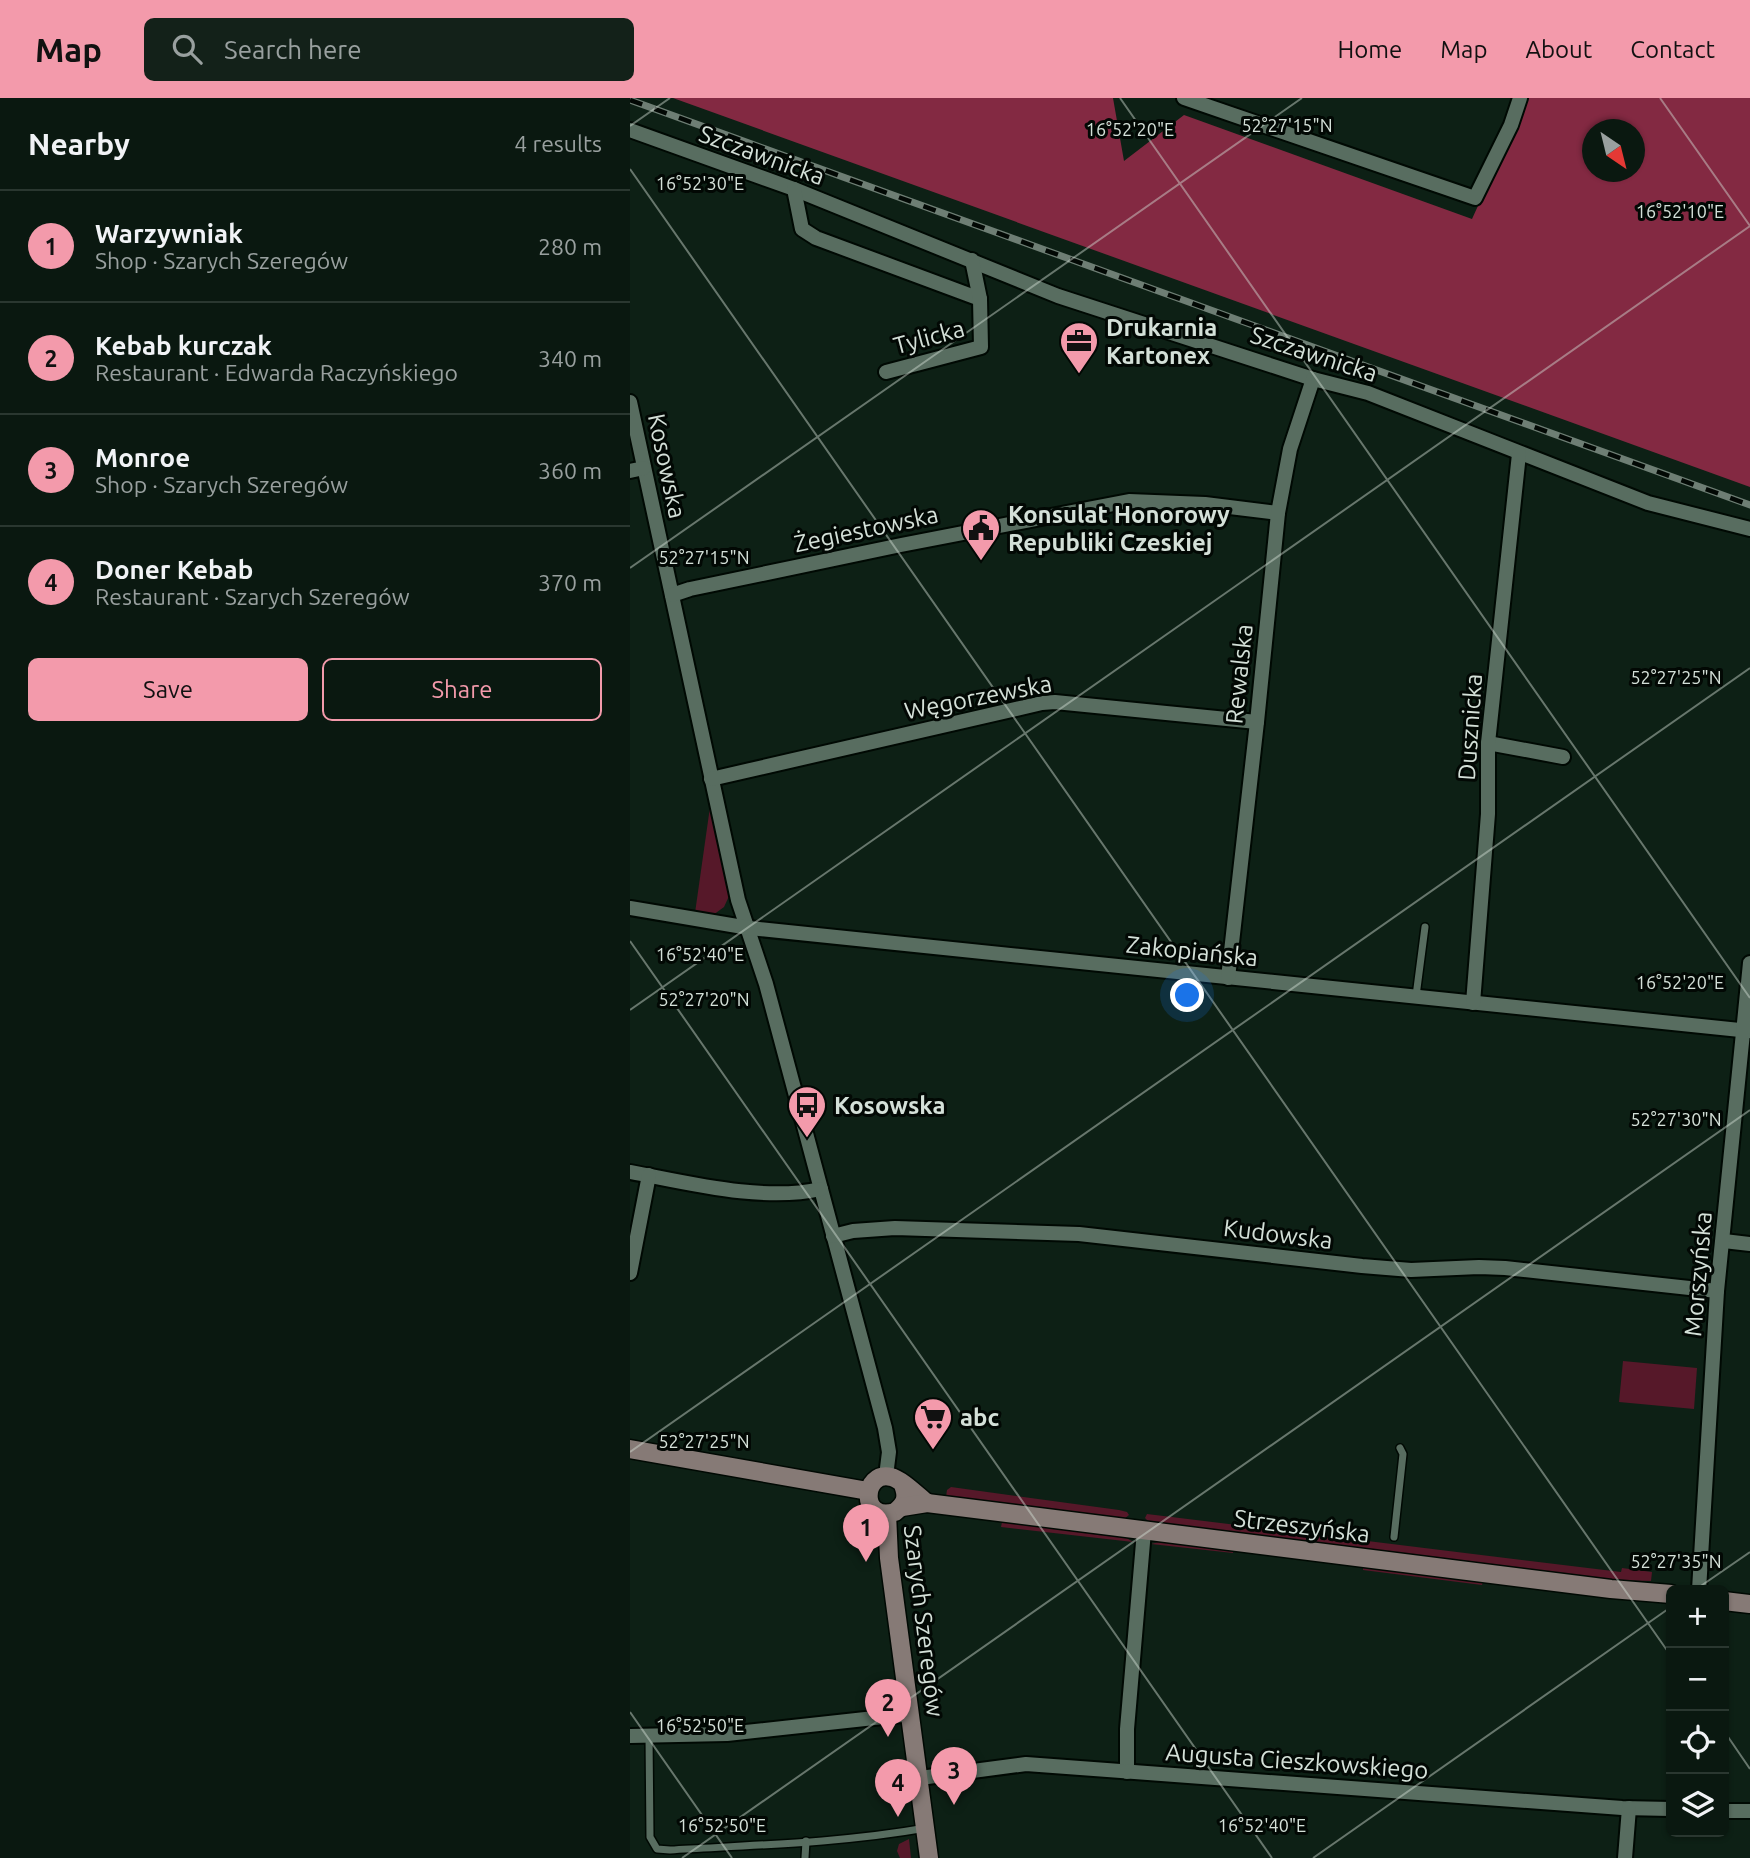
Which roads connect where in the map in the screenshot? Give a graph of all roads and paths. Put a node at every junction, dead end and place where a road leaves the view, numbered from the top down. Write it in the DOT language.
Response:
graph roads {
  1 [pos="1184,98"];
  2 [pos="1520,98"];
  3 [pos="630,130"];
  4 [pos="794,189"];
  5 [pos="972,260"];
  6 [pos="980,299"];
  7 [pos="886,372"];
  8 [pos="1313,379"];
  9 [pos="630,402"];
  10 [pos="1519,454"];
  11 [pos="637,470"];
  12 [pos="1278,513"];
  13 [pos="1750,529"];
  14 [pos="672,595"];
  15 [pos="1257,722"];
  16 [pos="1488,743"];
  17 [pos="1563,757"];
  18 [pos="711,779"];
  19 [pos="630,908"];
  20 [pos="1425,927"];
  21 [pos="749,928"];
  22 [pos="1750,963"];
  23 [pos="1228,978"];
  24 [pos="1416,996"];
  25 [pos="1473,1003"];
  26 [pos="1746,1031"];
  27 [pos="630,1172"];
  28 [pos="649,1175"];
  29 [pos="821,1189"];
  30 [pos="834,1236"];
  31 [pos="1724,1241"];
  32 [pos="1750,1244"];
  33 [pos="630,1273"];
  34 [pos="1717,1292"];
  35 [pos="1400,1448"];
  36 [pos="630,1449"];
  37 [pos="886,1476"];
  38 [pos="903,1485"];
  39 [pos="868,1491"];
  40 [pos="927,1503"];
  41 [pos="894,1511"];
  42 [pos="1144,1531"];
  43 [pos="1394,1537"];
  44 [pos="1699,1585"];
  45 [pos="1666,1594"];
  46 [pos="1729,1602"];
  47 [pos="1750,1604"];
  48 [pos="911,1714"];
  49 [pos="649,1735"];
  50 [pos="630,1736"];
  51 [pos="1127,1772"];
  52 [pos="920,1779"];
  53 [pos="1629,1808"];
  54 [pos="1666,1809"];
  55 [pos="1729,1811"];
  56 [pos="1750,1811"];
  57 [pos="926,1828"];
  58 [pos="806,1842"];
  59 [pos="805,1858"];
  60 [pos="929,1858"];
  61 [pos="1625,1858"];
  1 -- 2 [label="street"];
  3 -- 4 [label="street, Szczawnicka"];
  4 -- 5 [label="street, Szczawnicka"];
  4 -- 6 [label="street"];
  5 -- 6 [label="street, Tylicka"];
  5 -- 8 [label="street, Szczawnicka"];
  6 -- 7 [label="street, Tylicka"];
  8 -- 10 [label="street, Szczawnicka"];
  8 -- 12 [label="street, Rewalska"];
  9 -- 11 [label="street, Kosowska"];
  10 -- 13 [label="street, Szczawnicka"];
  10 -- 16 [label="street, Dusznicka"];
  11 -- 14 [label="street, Kosowska"];
  12 -- 14 [label="street, Żegiestowska"];
  12 -- 15 [label="street, Rewalska"];
  14 -- 18 [label="street, Kosowska"];
  15 -- 18 [label="street, Węgorzewska"];
  15 -- 23 [label="street, Rewalska"];
  16 -- 17 [label="street"];
  16 -- 25 [label="street, Dusznicka"];
  18 -- 21 [label="street, Kosowska"];
  19 -- 21 [label="street, Zakopiańska"];
  20 -- 24 [label="lane"];
  21 -- 23 [label="street, Zakopiańska"];
  21 -- 29 [label="street, Kosowska"];
  22 -- 26 [label="street, Morszyńska"];
  23 -- 24 [label="street, Zakopiańska"];
  24 -- 25 [label="street, Zakopiańska"];
  25 -- 26 [label="street, Zakopiańska"];
  26 -- 31 [label="street, Morszyńska"];
  27 -- 28 [label="street"];
  28 -- 29 [label="street"];
  28 -- 33 [label="street"];
  29 -- 30 [label="street, Kosowska"];
  30 -- 34 [label="street, Kudowska"];
  30 -- 37 [label="street, Kosowska"];
  31 -- 32 [label="street"];
  31 -- 34 [label="street, Morszyńska"];
  34 -- 44 [label="street, Morszyńska"];
  35 -- 43 [label="lane"];
  36 -- 39 [label="street"];
  37 -- 38 [label="street"];
  37 -- 39 [label="street"];
  38 -- 40 [label="street, Strzeszyńska"];
  38 -- 41 [label="street"];
  39 -- 41 [label="street"];
  40 -- 41 [label="street, Strzeszyńska"];
  40 -- 42 [label="street, Strzeszyńska"];
  41 -- 48 [label="street, Szarych Szeregów"];
  42 -- 45 [label="street, Strzeszyńska"];
  42 -- 51 [label="street"];
  46 -- 47 [label="street"];
  48 -- 49 [label="street"];
  48 -- 52 [label="street, Szarych Szeregów"];
  49 -- 50 [label="street"];
  49 -- 58 [label="lane"];
  51 -- 52 [label="street, Augusta Cieszkowskiego"];
  51 -- 53 [label="street, Augusta Cieszkowskiego"];
  52 -- 57 [label="street, Szarych Szeregów"];
  53 -- 54 [label="street, Augusta Cieszkowskiego"];
  53 -- 61 [label="street"];
  55 -- 56 [label="street"];
  57 -- 58 [label="lane"];
  57 -- 60 [label="street, Szarych Szeregów"];
  58 -- 59 [label="lane"];
}
